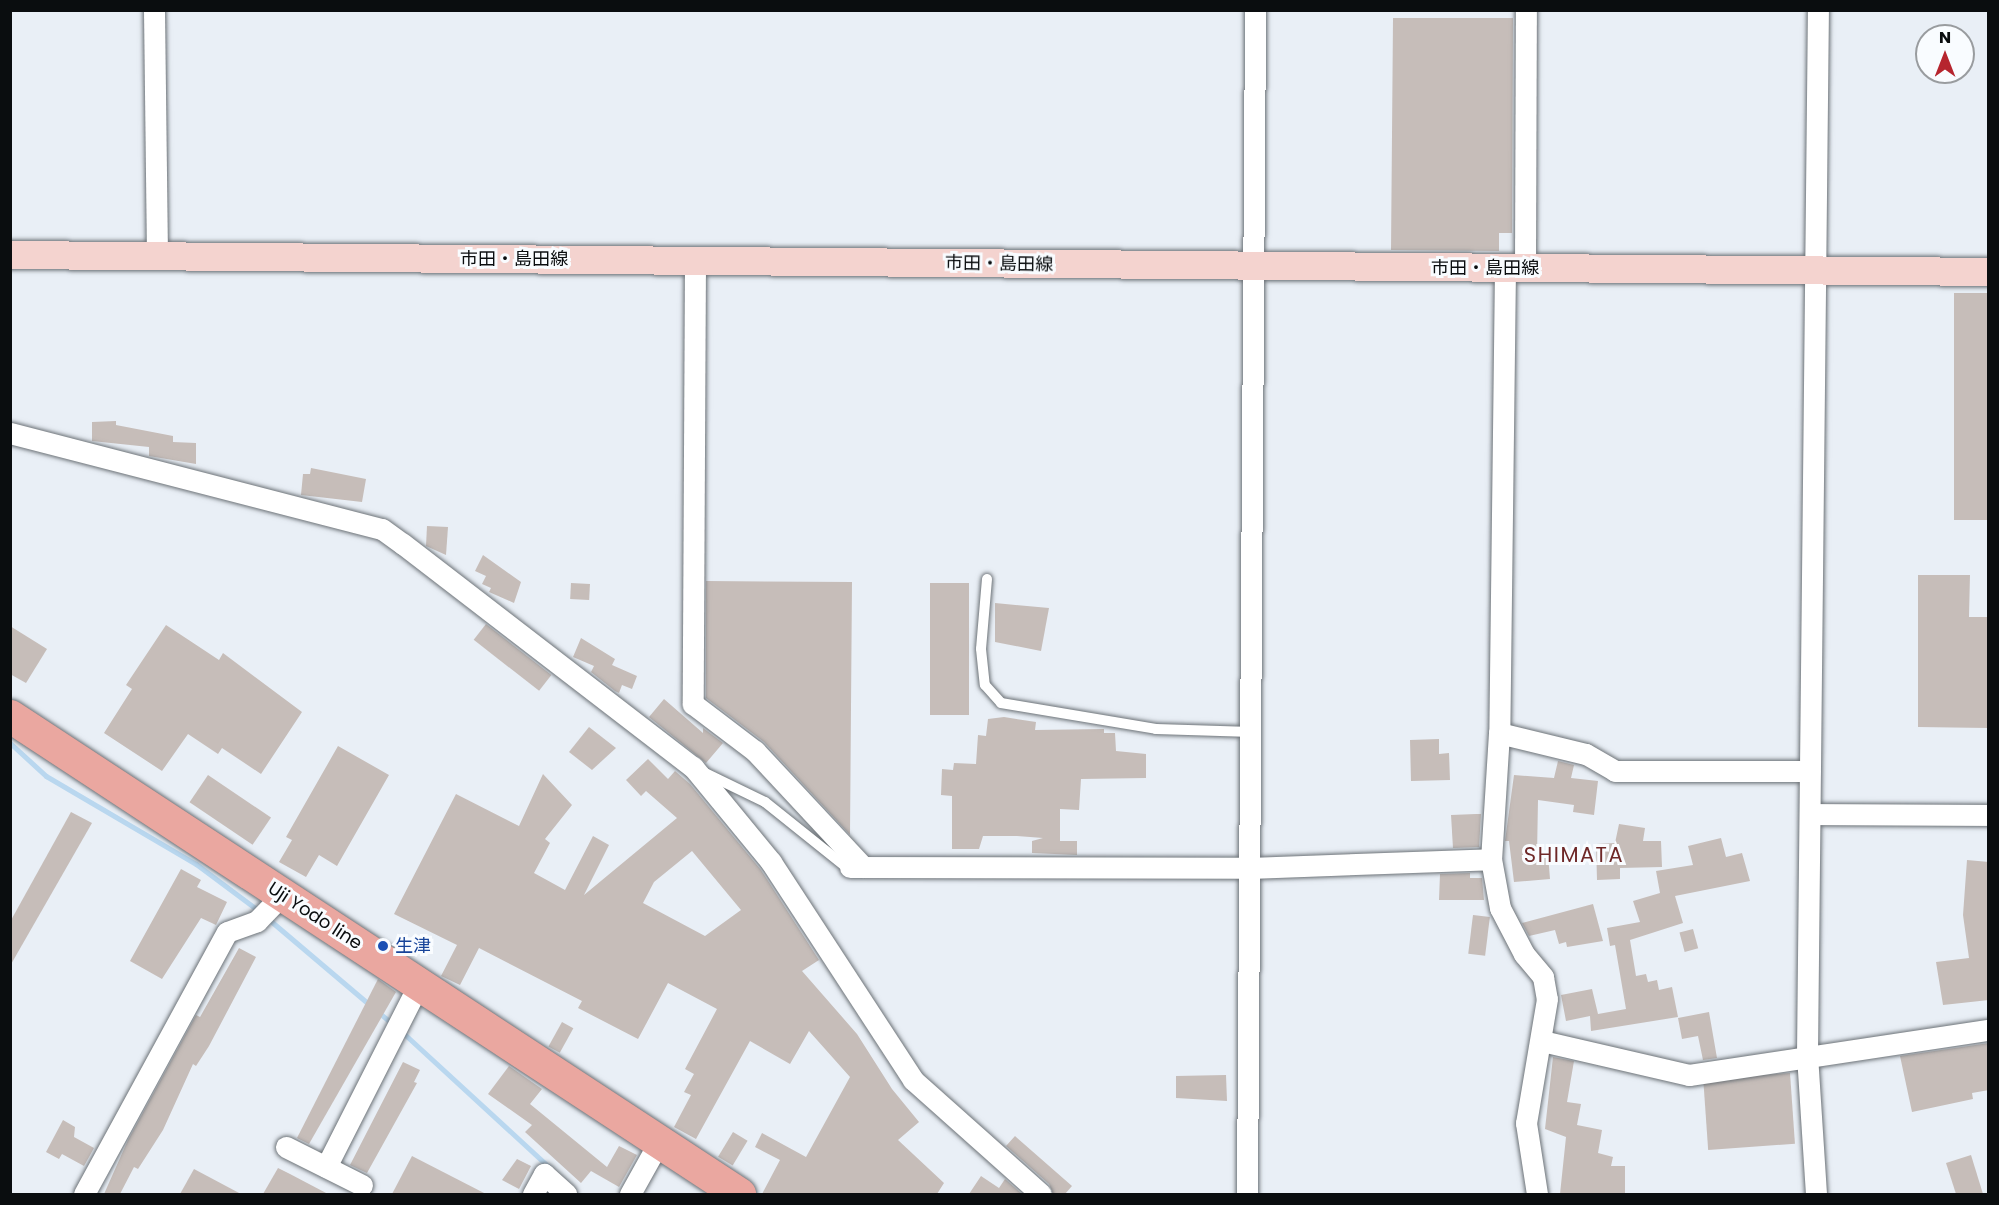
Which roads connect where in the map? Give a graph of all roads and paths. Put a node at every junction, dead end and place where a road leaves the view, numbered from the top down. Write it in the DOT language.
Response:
graph roads {
  1 [pos="154,10"];
  2 [pos="1255,10"];
  3 [pos="1526,10"];
  4 [pos="1818,10"];
  5 [pos="10,255"];
  6 [pos="157,256"];
  7 [pos="695,261"];
  8 [pos="1255,267"];
  9 [pos="1515,267"];
  10 [pos="1816,271"];
  11 [pos="1989,272"];
  12 [pos="10,433"];
  13 [pos="987,579"];
  14 [pos="10,716"];
  15 [pos="1252,732"];
  16 [pos="1499,733"];
  17 [pos="693,767"];
  18 [pos="1810,771"];
  19 [pos="1810,814"];
  20 [pos="1989,815"];
  21 [pos="1491,859"];
  22 [pos="855,867"];
  23 [pos="1249,868"];
  24 [pos="282,895"];
  25 [pos="418,984"];
  26 [pos="1989,1030"];
  27 [pos="1542,1041"];
  28 [pos="1807,1054"];
  29 [pos="659,1142"];
  30 [pos="286,1147"];
  31 [pos="326,1167"];
  32 [pos="362,1185"];
  33 [pos="84,1194"];
  34 [pos="533,1194"];
  35 [pos="566,1194"];
  36 [pos="630,1194"];
  37 [pos="739,1194"];
  38 [pos="1041,1194"];
  39 [pos="1247,1194"];
  40 [pos="1537,1194"];
  41 [pos="1816,1194"];
  1 -- 6 [label="street"];
  2 -- 8 [label="street"];
  3 -- 9 [label="street"];
  4 -- 10 [label="street"];
  5 -- 6 [label="street, 市田・島田線"];
  6 -- 7 [label="street, 市田・島田線"];
  7 -- 8 [label="street, 市田・島田線"];
  7 -- 22 [label="street"];
  8 -- 9 [label="street, 市田・島田線"];
  8 -- 15 [label="street"];
  9 -- 10 [label="street, 市田・島田線"];
  9 -- 16 [label="street"];
  10 -- 11 [label="street, 市田・島田線"];
  10 -- 18 [label="street"];
  12 -- 17 [label="street"];
  13 -- 15 [label="lane"];
  14 -- 24 [label="main road, Uji Yodo line"];
  15 -- 23 [label="street"];
  16 -- 18 [label="street"];
  16 -- 21 [label="street"];
  17 -- 22 [label="lane"];
  17 -- 38 [label="street"];
  18 -- 19 [label="street"];
  19 -- 20 [label="street"];
  19 -- 28 [label="street"];
  21 -- 23 [label="street"];
  21 -- 27 [label="street"];
  22 -- 23 [label="street"];
  23 -- 39 [label="street"];
  24 -- 25 [label="main road, Uji Yodo line"];
  24 -- 33 [label="street"];
  25 -- 29 [label="main road, Uji Yodo line"];
  25 -- 31 [label="street"];
  26 -- 28 [label="street"];
  27 -- 28 [label="street"];
  27 -- 40 [label="street"];
  28 -- 41 [label="street"];
  29 -- 36 [label="street"];
  29 -- 37 [label="main road, Uji Yodo line"];
  30 -- 31 [label="street"];
  31 -- 32 [label="street"];
  34 -- 35 [label="street"];
}
